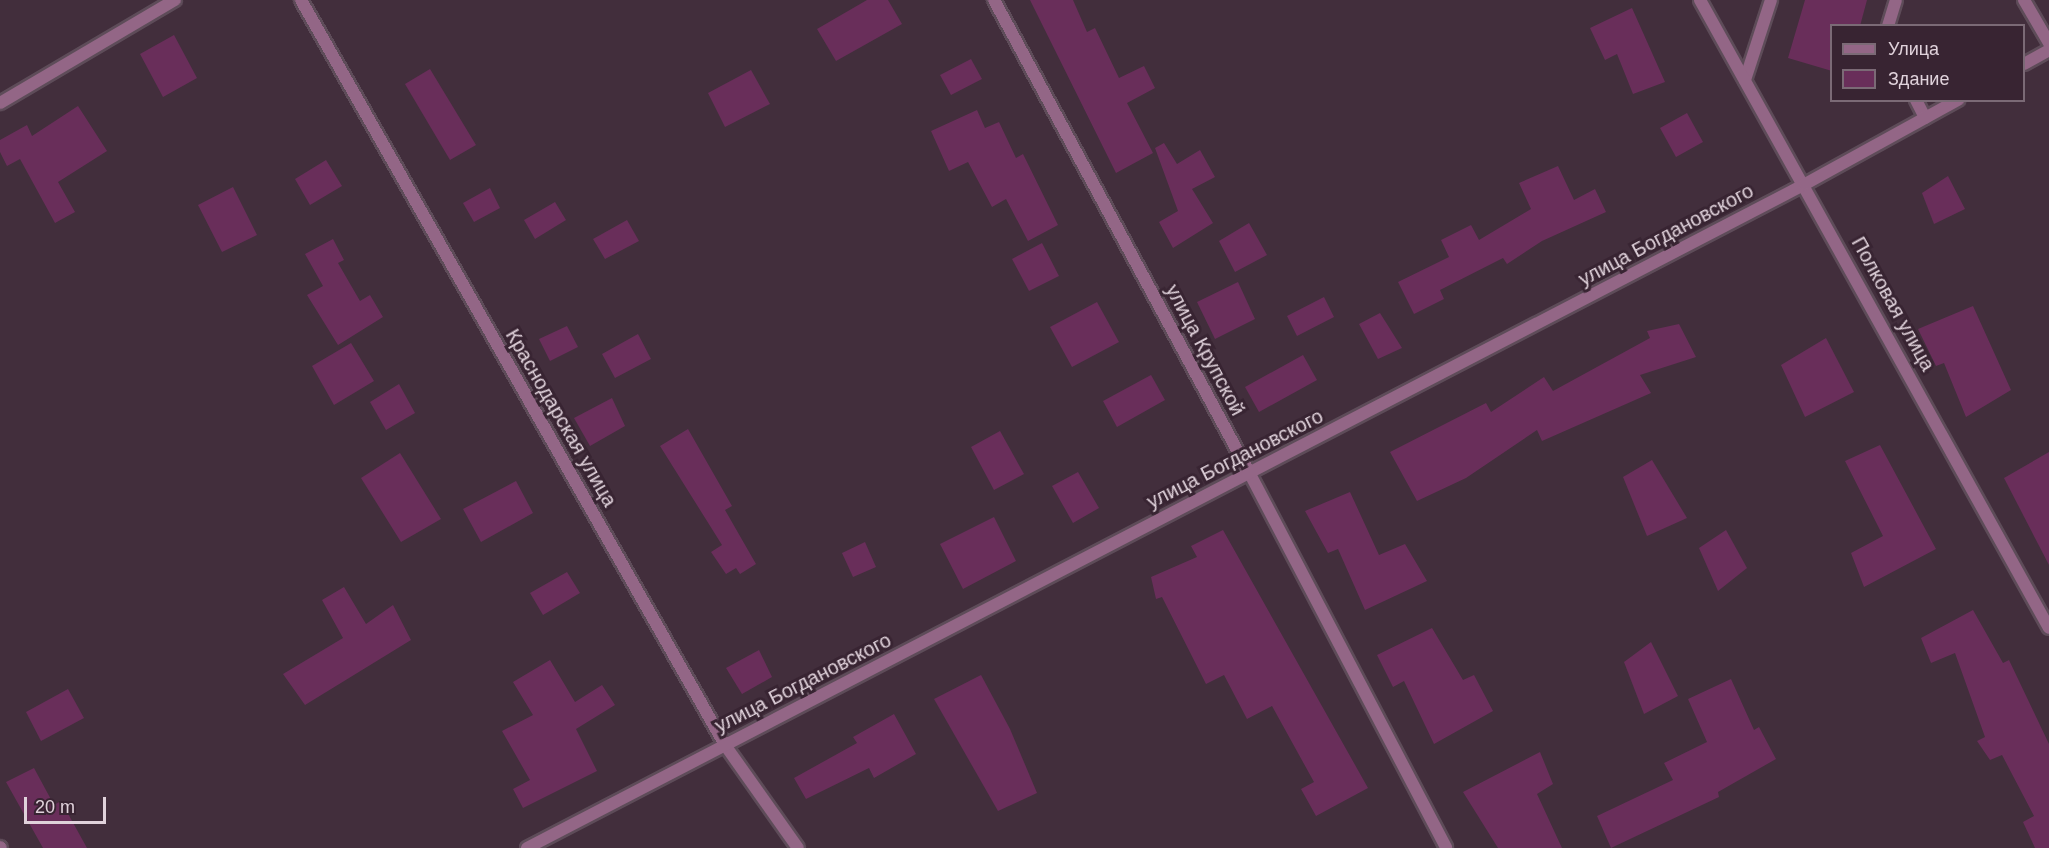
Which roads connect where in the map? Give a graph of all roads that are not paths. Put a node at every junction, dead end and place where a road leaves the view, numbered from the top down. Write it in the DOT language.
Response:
graph roads {
  1 [pos="175,0"];
  2 [pos="301,0"];
  3 [pos="994,0"];
  4 [pos="1700,0"];
  5 [pos="1771,0"];
  6 [pos="1896,0"];
  7 [pos="2024,0"];
  8 [pos="1889,24"];
  9 [pos="2049,42"];
  10 [pos="2049,50"];
  11 [pos="2025,63"];
  12 [pos="1745,80"];
  13 [pos="1917,102"];
  14 [pos="1954,102"];
  15 [pos="0,104"];
  16 [pos="1925,118"];
  17 [pos="1804,184"];
  18 [pos="1250,474"];
  19 [pos="2049,628"];
  20 [pos="725,745"];
  21 [pos="527,848"];
  22 [pos="798,848"];
  23 [pos="1446,848"];
  1 -- 15 [label="street"];
  2 -- 20 [label="street, Краснодарская улица"];
  3 -- 18 [label="street, улица Крупской"];
  4 -- 12 [label="street, Полковая улица"];
  5 -- 12 [label="street"];
  6 -- 8 [label="street"];
  7 -- 9 [label="street"];
  10 -- 11 [label="street"];
  12 -- 17 [label="street, Полковая улица"];
  13 -- 16 [label="street"];
  14 -- 16 [label="street, улица Богдановского"];
  16 -- 17 [label="street, улица Богдановского"];
  17 -- 18 [label="street, улица Богдановского"];
  17 -- 19 [label="street, Полковая улица"];
  18 -- 20 [label="street, улица Богдановского"];
  18 -- 23 [label="street, улица Крупской"];
  20 -- 21 [label="street, улица Богдановского"];
  20 -- 22 [label="street, Краснодарская улица"];
}
